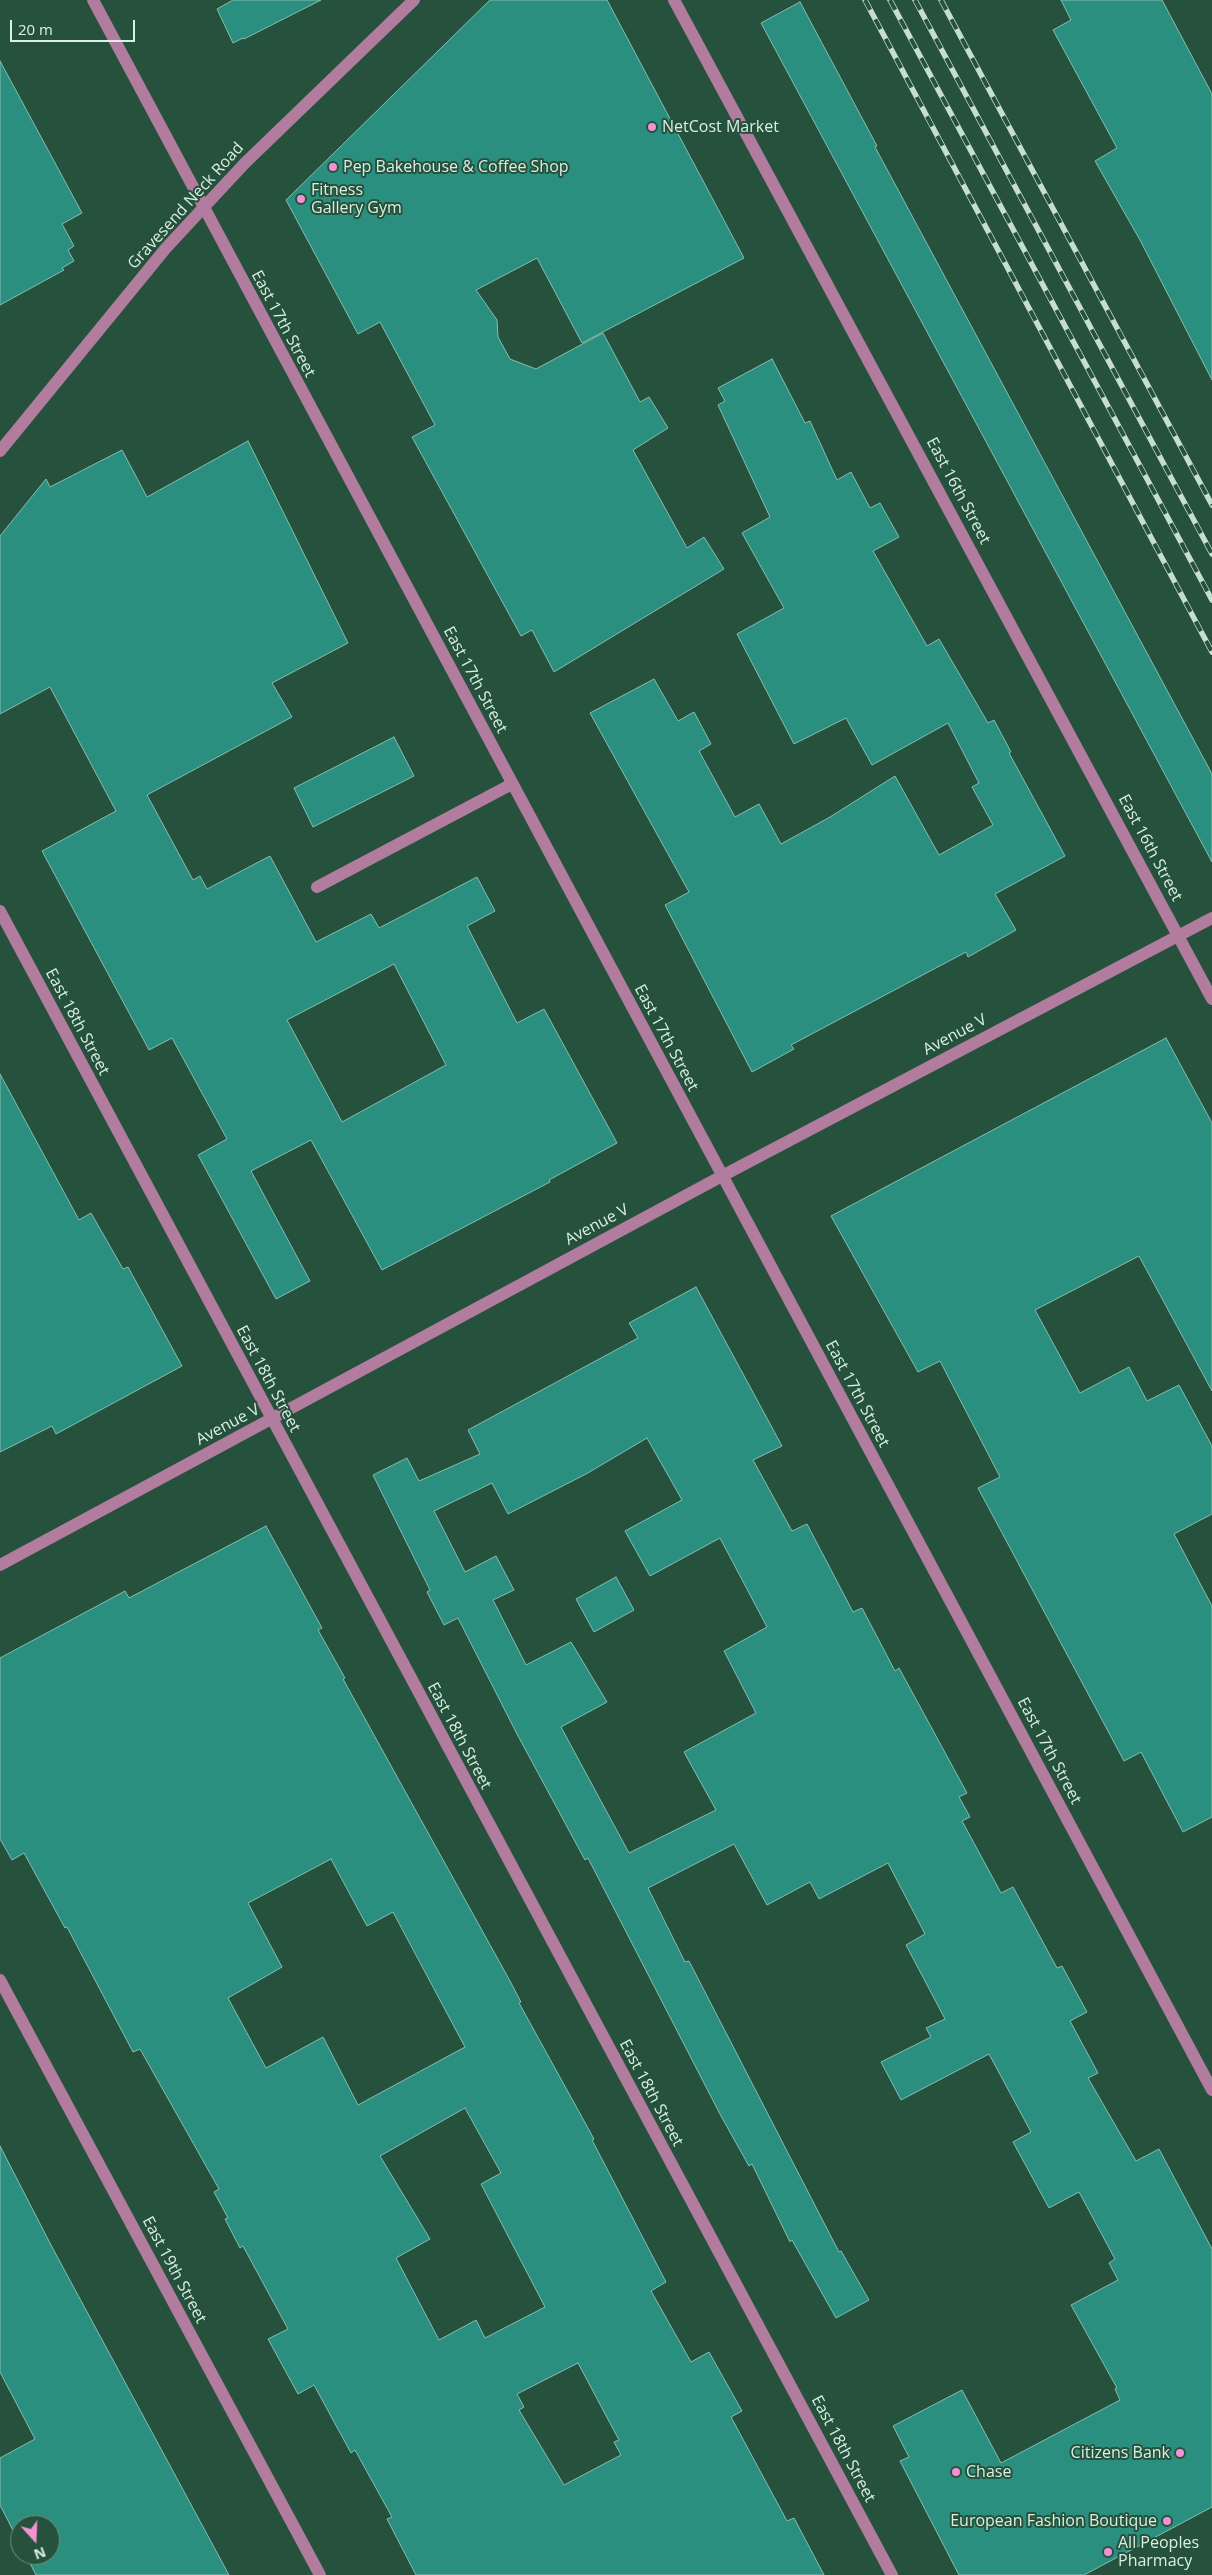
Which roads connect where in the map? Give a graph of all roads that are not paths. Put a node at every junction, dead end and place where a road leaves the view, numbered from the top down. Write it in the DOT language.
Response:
graph roads {
  1 [pos="92,0"];
  2 [pos="414,0"];
  3 [pos="674,0"];
  4 [pos="204,208"];
  5 [pos="0,451"];
  6 [pos="512,784"];
  7 [pos="317,887"];
  8 [pos="0,911"];
  9 [pos="1212,918"];
  10 [pos="1179,936"];
  11 [pos="1212,999"];
  12 [pos="722,1176"];
  13 [pos="272,1420"];
  14 [pos="0,1565"];
  15 [pos="0,1980"];
  16 [pos="1212,2090"];
  17 [pos="320,2575"];
  18 [pos="892,2575"];
  1 -- 4 [label="street, East 17th Street"];
  2 -- 4 [label="street, Gravesend Neck Road"];
  3 -- 10 [label="street, East 16th Street"];
  4 -- 5 [label="street, Gravesend Neck Road"];
  4 -- 6 [label="street, East 17th Street"];
  6 -- 7 [label="street"];
  6 -- 12 [label="street, East 17th Street"];
  8 -- 13 [label="street, East 18th Street"];
  9 -- 10 [label="street, Avenue V"];
  10 -- 11 [label="street, East 16th Street"];
  10 -- 12 [label="street, Avenue V"];
  12 -- 13 [label="street, Avenue V"];
  12 -- 16 [label="street, East 17th Street"];
  13 -- 14 [label="street, Avenue V"];
  13 -- 18 [label="street, East 18th Street"];
  15 -- 17 [label="street, East 19th Street"];
}
